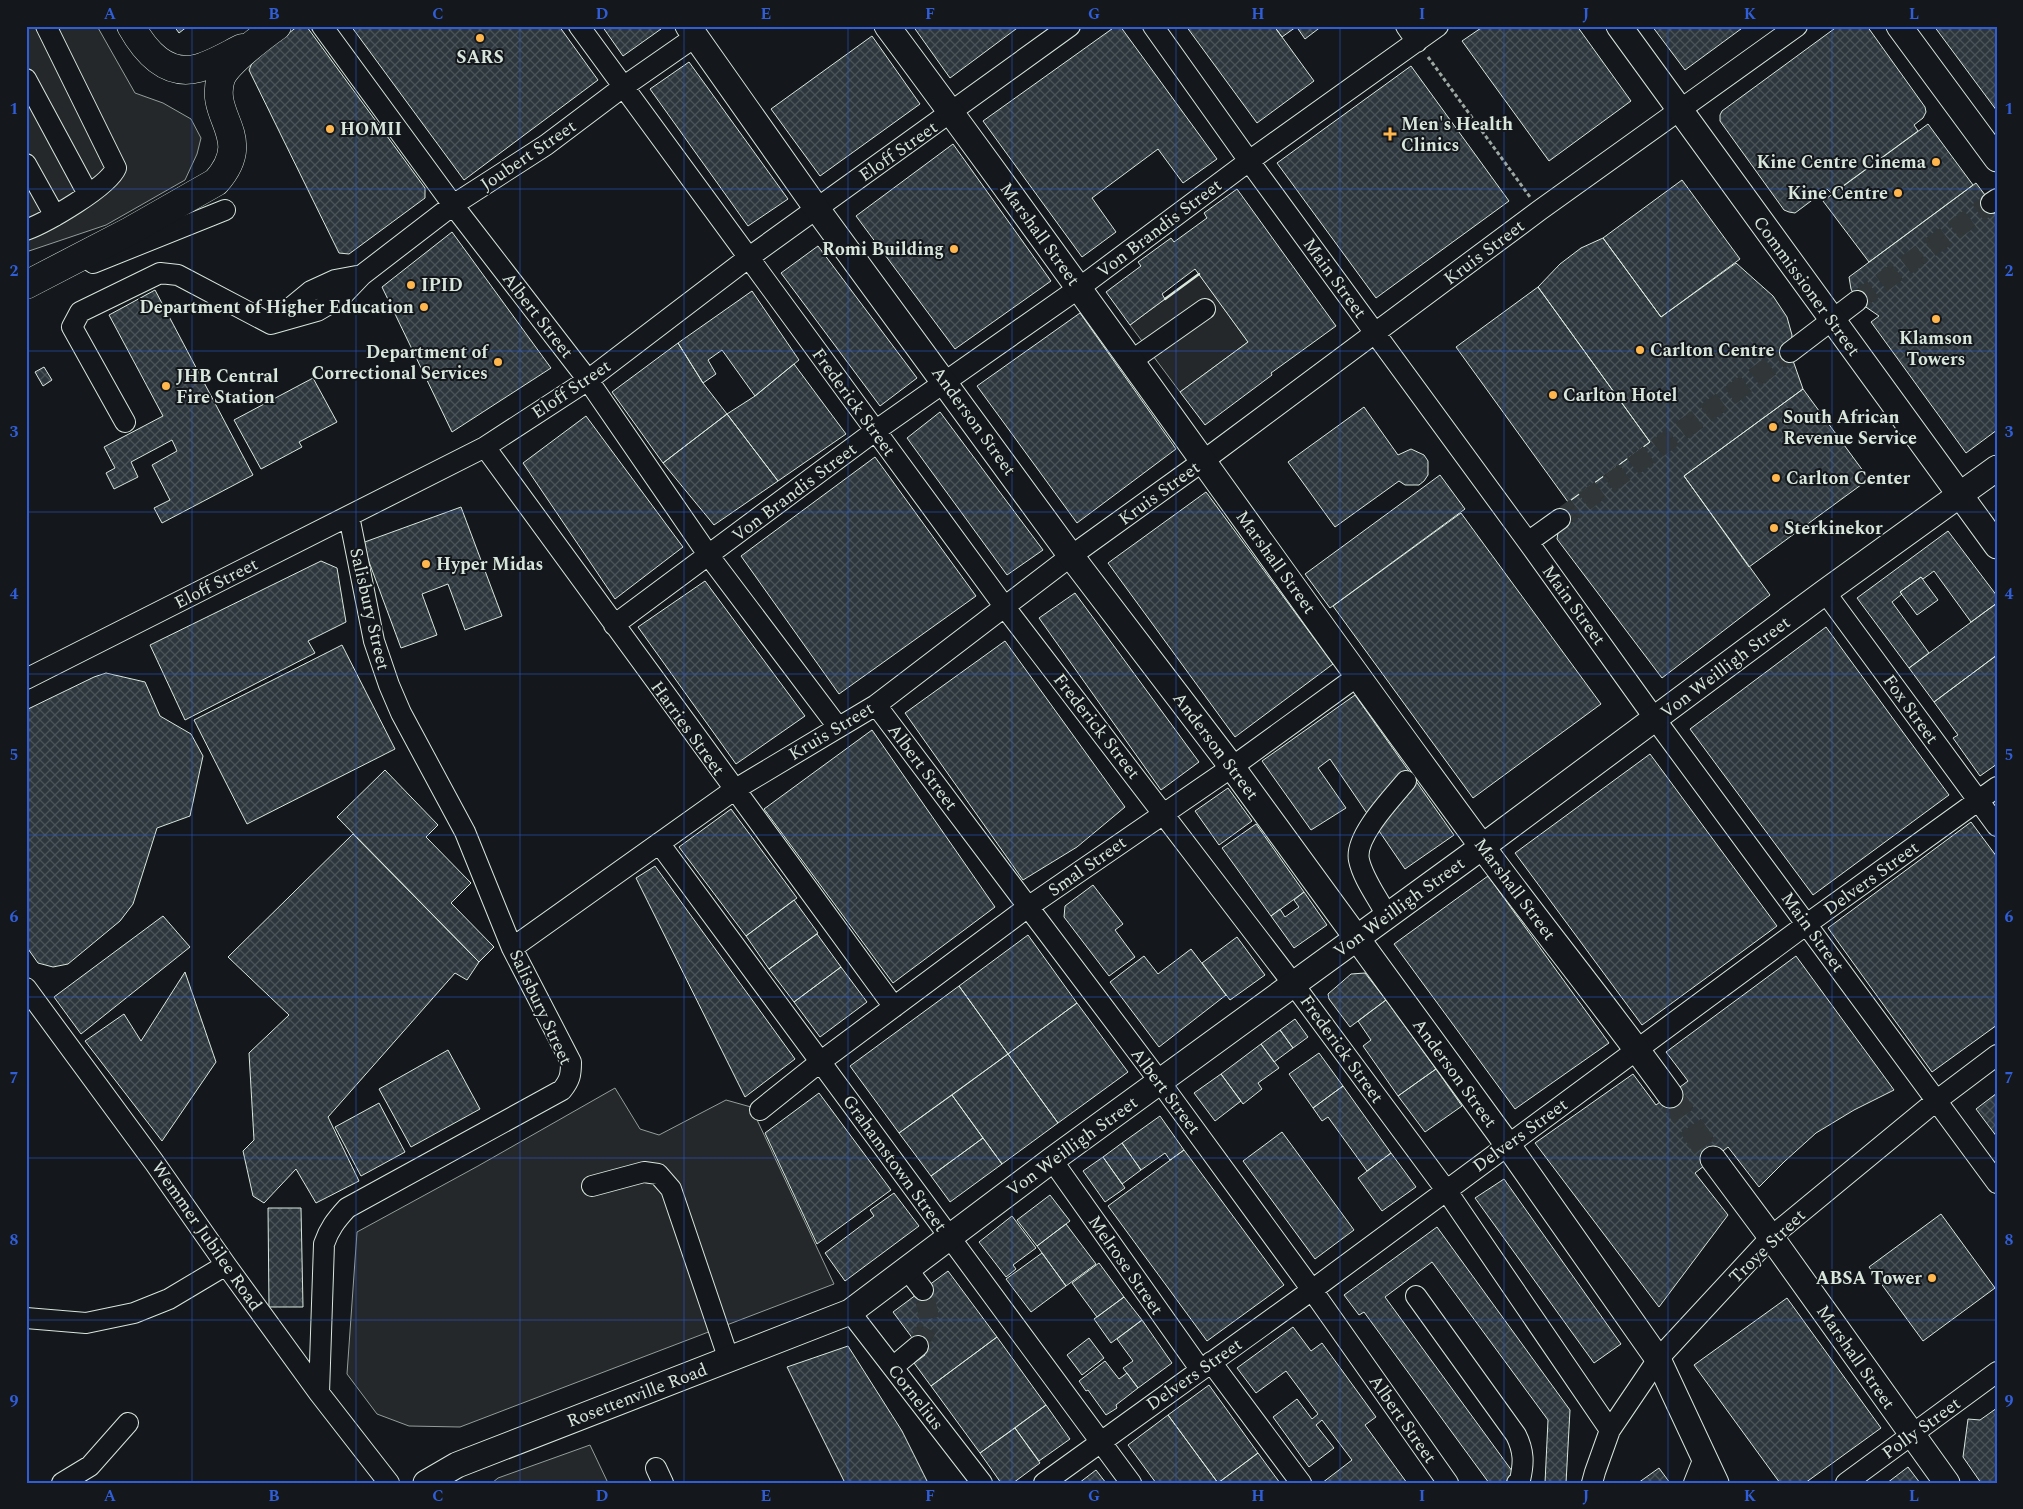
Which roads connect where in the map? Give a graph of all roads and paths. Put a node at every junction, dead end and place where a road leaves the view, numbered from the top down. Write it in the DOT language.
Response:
graph roads {
  1 [pos="46,26"];
  2 [pos="131,26"];
  3 [pos="277,26"];
  4 [pos="322,26"];
  5 [pos="579,26"];
  6 [pos="888,26"];
  7 [pos="1070,26"];
  8 [pos="1153,26"];
  9 [pos="1438,26"];
  10 [pos="1619,26"];
  11 [pos="1797,26"];
  12 [pos="1899,26"];
  13 [pos="691,31"];
  14 [pos="1412,34"];
  15 [pos="254,43"];
  16 [pos="26,80"];
  17 [pos="623,86"];
  18 [pos="1680,110"];
  19 [pos="952,113"];
  20 [pos="1997,159"];
  21 [pos="1249,161"];
  22 [pos="26,164"];
  23 [pos="88,194"];
  24 [pos="454,206"];
  25 [pos="817,209"];
  26 [pos="225,210"];
  27 [pos="1540,210"];
  28 [pos="55,216"];
  29 [pos="26,230"];
  30 [pos="748,258"];
  31 [pos="26,285"];
  32 [pos="1079,288"];
  33 [pos="26,289"];
  34 [pos="1857,301"];
  35 [pos="1205,310"];
  36 [pos="1832,320"];
  37 [pos="1375,333"];
  38 [pos="1790,352"];
  39 [pos="1131,361"];
  40 [pos="588,380"];
  41 [pos="945,381"];
  42 [pos="125,422"];
  43 [pos="875,431"];
  44 [pos="485,447"];
  45 [pos="1203,461"];
  46 [pos="1997,468"];
  47 [pos="1960,496"];
  48 [pos="349,516"];
  49 [pos="1560,519"];
  50 [pos="1528,542"];
  51 [pos="1997,546"];
  52 [pos="709,556"];
  53 [pos="1071,556"];
  54 [pos="1825,592"];
  55 [pos="1004,606"];
  56 [pos="614,625"];
  57 [pos="1358,675"];
  58 [pos="26,680"];
  59 [pos="876,705"];
  60 [pos="1655,719"];
  61 [pos="838,727"];
  62 [pos="1232,767"];
  63 [pos="1406,781"];
  64 [pos="1997,787"];
  65 [pos="734,790"];
  66 [pos="1978,800"];
  67 [pos="1164,813"];
  68 [pos="1997,826"];
  69 [pos="659,843"];
  70 [pos="1482,847"];
  71 [pos="1028,907"];
  72 [pos="1387,916"];
  73 [pos="1807,924"];
  74 [pos="1356,938"];
  75 [pos="512,948"];
  76 [pos="1294,984"];
  77 [pos="26,988"];
  78 [pos="894,1007"];
  79 [pos="1637,1050"];
  80 [pos="1997,1055"];
  81 [pos="820,1062"];
  82 [pos="1160,1082"];
  83 [pos="1670,1095"];
  84 [pos="1936,1101"];
  85 [pos="760,1110"];
  86 [pos="1507,1144"];
  87 [pos="1713,1159"];
  88 [pos="1052,1160"];
  89 [pos="1997,1183"];
  90 [pos="592,1186"];
  91 [pos="1446,1190"];
  92 [pos="949,1237"];
  93 [pos="1771,1237"];
  94 [pos="226,1265"];
  95 [pos="907,1269"];
  96 [pos="923,1290"];
  97 [pos="1312,1290"];
  98 [pos="1416,1296"];
  99 [pos="850,1312"];
  100 [pos="26,1318"];
  101 [pos="918,1346"];
  102 [pos="1658,1359"];
  103 [pos="729,1360"];
  104 [pos="1206,1365"];
  105 [pos="893,1367"];
  106 [pos="1997,1372"];
  107 [pos="319,1392"];
  108 [pos="128,1423"];
  109 [pos="1610,1430"];
  110 [pos="1911,1435"];
  111 [pos="1100,1441"];
  112 [pos="1704,1458"];
  113 [pos="62,1483"];
  114 [pos="389,1483"];
  115 [pos="426,1483"];
  116 [pos="982,1483"];
  117 [pos="1044,1483"];
  118 [pos="1131,1483"];
  119 [pos="1301,1483"];
  120 [pos="1448,1483"];
  121 [pos="1517,1483"];
  122 [pos="1592,1483"];
  123 [pos="1694,1483"];
  124 [pos="1716,1483"];
  125 [pos="1846,1483"];
  126 [pos="1947,1483"];
  1 -- 23 [label="street"];
  2 -- 15 [label="highway"];
  3 -- 15 [label="highway"];
  4 -- 24 [label="street, Albert Street"];
  5 -- 17 [label="street, Frederick Street"];
  6 -- 19 [label="main road, Marshall Street"];
  7 -- 19 [label="street, Eloff Street"];
  8 -- 21 [label="street, Main Street"];
  9 -- 14 [label="street, Von Brandis Street"];
  10 -- 18 [label="main road, Commissioner Street"];
  11 -- 18 [label="street, Kruis Street"];
  12 -- 20 [label="main road"];
  13 -- 17 [label="street, Joubert Street"];
  13 -- 25 [label="main road, Anderson Street"];
  14 -- 21 [label="street, Von Brandis Street"];
  14 -- 27 [label="path"];
  15 -- 31 [label="highway"];
  16 -- 23 [label="street"];
  17 -- 24 [label="street, Joubert Street"];
  17 -- 30 [label="street, Frederick Street"];
  18 -- 27 [label="street, Kruis Street"];
  18 -- 36 [label="main road, Commissioner Street"];
  19 -- 25 [label="street, Eloff Street"];
  19 -- 32 [label="main road, Marshall Street"];
  21 -- 32 [label="street, Von Brandis Street"];
  21 -- 37 [label="street, Main Street"];
  22 -- 28 [label="street"];
  23 -- 28 [label="street"];
  24 -- 40 [label="street, Albert Street"];
  24 -- 42 [label="street, Joubert Street"];
  25 -- 30 [label="street, Eloff Street"];
  25 -- 41 [label="main road, Anderson Street"];
  26 -- 33 [label="street"];
  27 -- 37 [label="street, Kruis Street"];
  28 -- 29 [label="street"];
  30 -- 40 [label="street, Eloff Street"];
  30 -- 43 [label="street, Frederick Street"];
  32 -- 39 [label="main road, Marshall Street"];
  32 -- 41 [label="street, Von Brandis Street"];
  34 -- 36 [label="street"];
  35 -- 39 [label="street"];
  36 -- 38 [label="street"];
  36 -- 47 [label="main road, Commissioner Street"];
  37 -- 45 [label="street, Kruis Street"];
  37 -- 50 [label="street, Main Street"];
  39 -- 45 [label="main road, Marshall Street"];
  40 -- 44 [label="street, Eloff Street"];
  40 -- 52 [label="street, Albert Street"];
  41 -- 43 [label="street, Von Brandis Street"];
  41 -- 53 [label="main road, Anderson Street"];
  43 -- 52 [label="street, Von Brandis Street"];
  43 -- 55 [label="street, Frederick Street"];
  44 -- 48 [label="street, Eloff Street"];
  44 -- 56 [label="street, Harries Street"];
  45 -- 53 [label="street, Kruis Street"];
  45 -- 57 [label="main road, Marshall Street"];
  46 -- 47 [label="main road, Von Weilligh Street"];
  47 -- 51 [label="main road, Commissioner Street"];
  47 -- 54 [label="main road, Von Weilligh Street"];
  48 -- 58 [label="street, Eloff Street"];
  48 -- 75 [label="street, Salisbury Street"];
  49 -- 50 [label="street"];
  50 -- 60 [label="street, Main Street"];
  52 -- 56 [label="street, Von Brandis Street"];
  52 -- 61 [label="street, Albert Street"];
  53 -- 55 [label="street, Kruis Street"];
  53 -- 62 [label="main road, Anderson Street"];
  54 -- 60 [label="main road, Von Weilligh Street"];
  54 -- 66 [label="street, Fox Street"];
  55 -- 59 [label="street, Kruis Street"];
  55 -- 67 [label="street, Frederick Street"];
  56 -- 65 [label="street, Harries Street"];
  57 -- 62 [label="street, Smal Street"];
  57 -- 70 [label="main road, Marshall Street"];
  59 -- 61 [label="street, Kruis Street"];
  59 -- 71 [label="street, Albert Street"];
  60 -- 70 [label="main road, Von Weilligh Street"];
  60 -- 73 [label="street, Main Street"];
  61 -- 65 [label="street, Kruis Street"];
  62 -- 67 [label="street, Smal Street"];
  62 -- 74 [label="main road, Anderson Street"];
  63 -- 72 [label="street"];
  64 -- 66 [label="street, Delvers Street"];
  65 -- 69 [label="street, Kruis Street"];
  65 -- 78 [label="street, Harries Street"];
  66 -- 68 [label="street, Fox Street"];
  66 -- 73 [label="street, Delvers Street"];
  67 -- 71 [label="street, Smal Street"];
  67 -- 76 [label="street, Frederick Street"];
  69 -- 75 [label="street, Kruis Street"];
  69 -- 81 [label="street, Grahamstown Street"];
  70 -- 72 [label="main road, Von Weilligh Street"];
  70 -- 79 [label="main road, Marshall Street"];
  71 -- 78 [label="street, Smal Street"];
  71 -- 82 [label="street, Albert Street"];
  72 -- 74 [label="main road, Von Weilligh Street"];
  73 -- 79 [label="street, Delvers Street"];
  73 -- 84 [label="street, Main Street"];
  74 -- 76 [label="main road, Von Weilligh Street"];
  74 -- 86 [label="main road, Anderson Street"];
  75 -- 107 [label="street, Salisbury Street"];
  76 -- 82 [label="main road, Von Weilligh Street"];
  76 -- 91 [label="street, Frederick Street"];
  77 -- 94 [label="street, Wemmer Jubilee Road"];
  78 -- 81 [label="street, Smal Street"];
  79 -- 83 [label="main road, Marshall Street"];
  79 -- 86 [label="street, Delvers Street"];
  80 -- 84 [label="street, Troye Street"];
  81 -- 85 [label="street, Smal Street"];
  81 -- 92 [label="street, Grahamstown Street"];
  82 -- 88 [label="main road, Von Weilligh Street"];
  82 -- 97 [label="street, Albert Street"];
  84 -- 89 [label="street, Main Street"];
  84 -- 93 [label="street, Troye Street"];
  86 -- 91 [label="street, Delvers Street"];
  86 -- 102 [label="main road, Anderson Street"];
  87 -- 93 [label="main road, Marshall Street"];
  88 -- 92 [label="main road, Von Weilligh Street"];
  88 -- 104 [label="street, Melrose Street"];
  90 -- 103 [label="street"];
  91 -- 97 [label="street, Delvers Street"];
  91 -- 109 [label="street, Frederick Street"];
  92 -- 95 [label="main road, Von Weilligh Street"];
  92 -- 111 [label="street, Grahamstown Street"];
  93 -- 102 [label="street, Troye Street"];
  93 -- 110 [label="main road, Marshall Street"];
  94 -- 100 [label="street"];
  94 -- 107 [label="street, Wemmer Jubilee Road"];
  95 -- 96 [label="street"];
  95 -- 99 [label="main road, Von Weilligh Street"];
  97 -- 104 [label="street, Delvers Street"];
  97 -- 120 [label="street, Albert Street"];
  98 -- 121 [label="street"];
  99 -- 103 [label="main road, Rosettenville Road"];
  99 -- 105 [label="street, Cornelius"];
  101 -- 105 [label="street"];
  102 -- 109 [label="street, Troye Street"];
  102 -- 112 [label="main road, Anderson Street"];
  103 -- 115 [label="main road, Rosettenville Road"];
  104 -- 111 [label="street, Delvers Street"];
  104 -- 119 [label="street, Melrose Street"];
  105 -- 116 [label="street, Cornelius"];
  106 -- 110 [label="street, Polly Street"];
  107 -- 114 [label="street, Wemmer Jubilee Road"];
  108 -- 113 [label="street"];
  109 -- 122 [label="street, Troye Street"];
  110 -- 125 [label="street, Polly Street"];
  110 -- 126 [label="main road, Marshall Street"];
  111 -- 117 [label="street, Delvers Street"];
  111 -- 118 [label="street, Grahamstown Street"];
  112 -- 123 [label="street"];
  112 -- 124 [label="main road, Anderson Street"];
}
